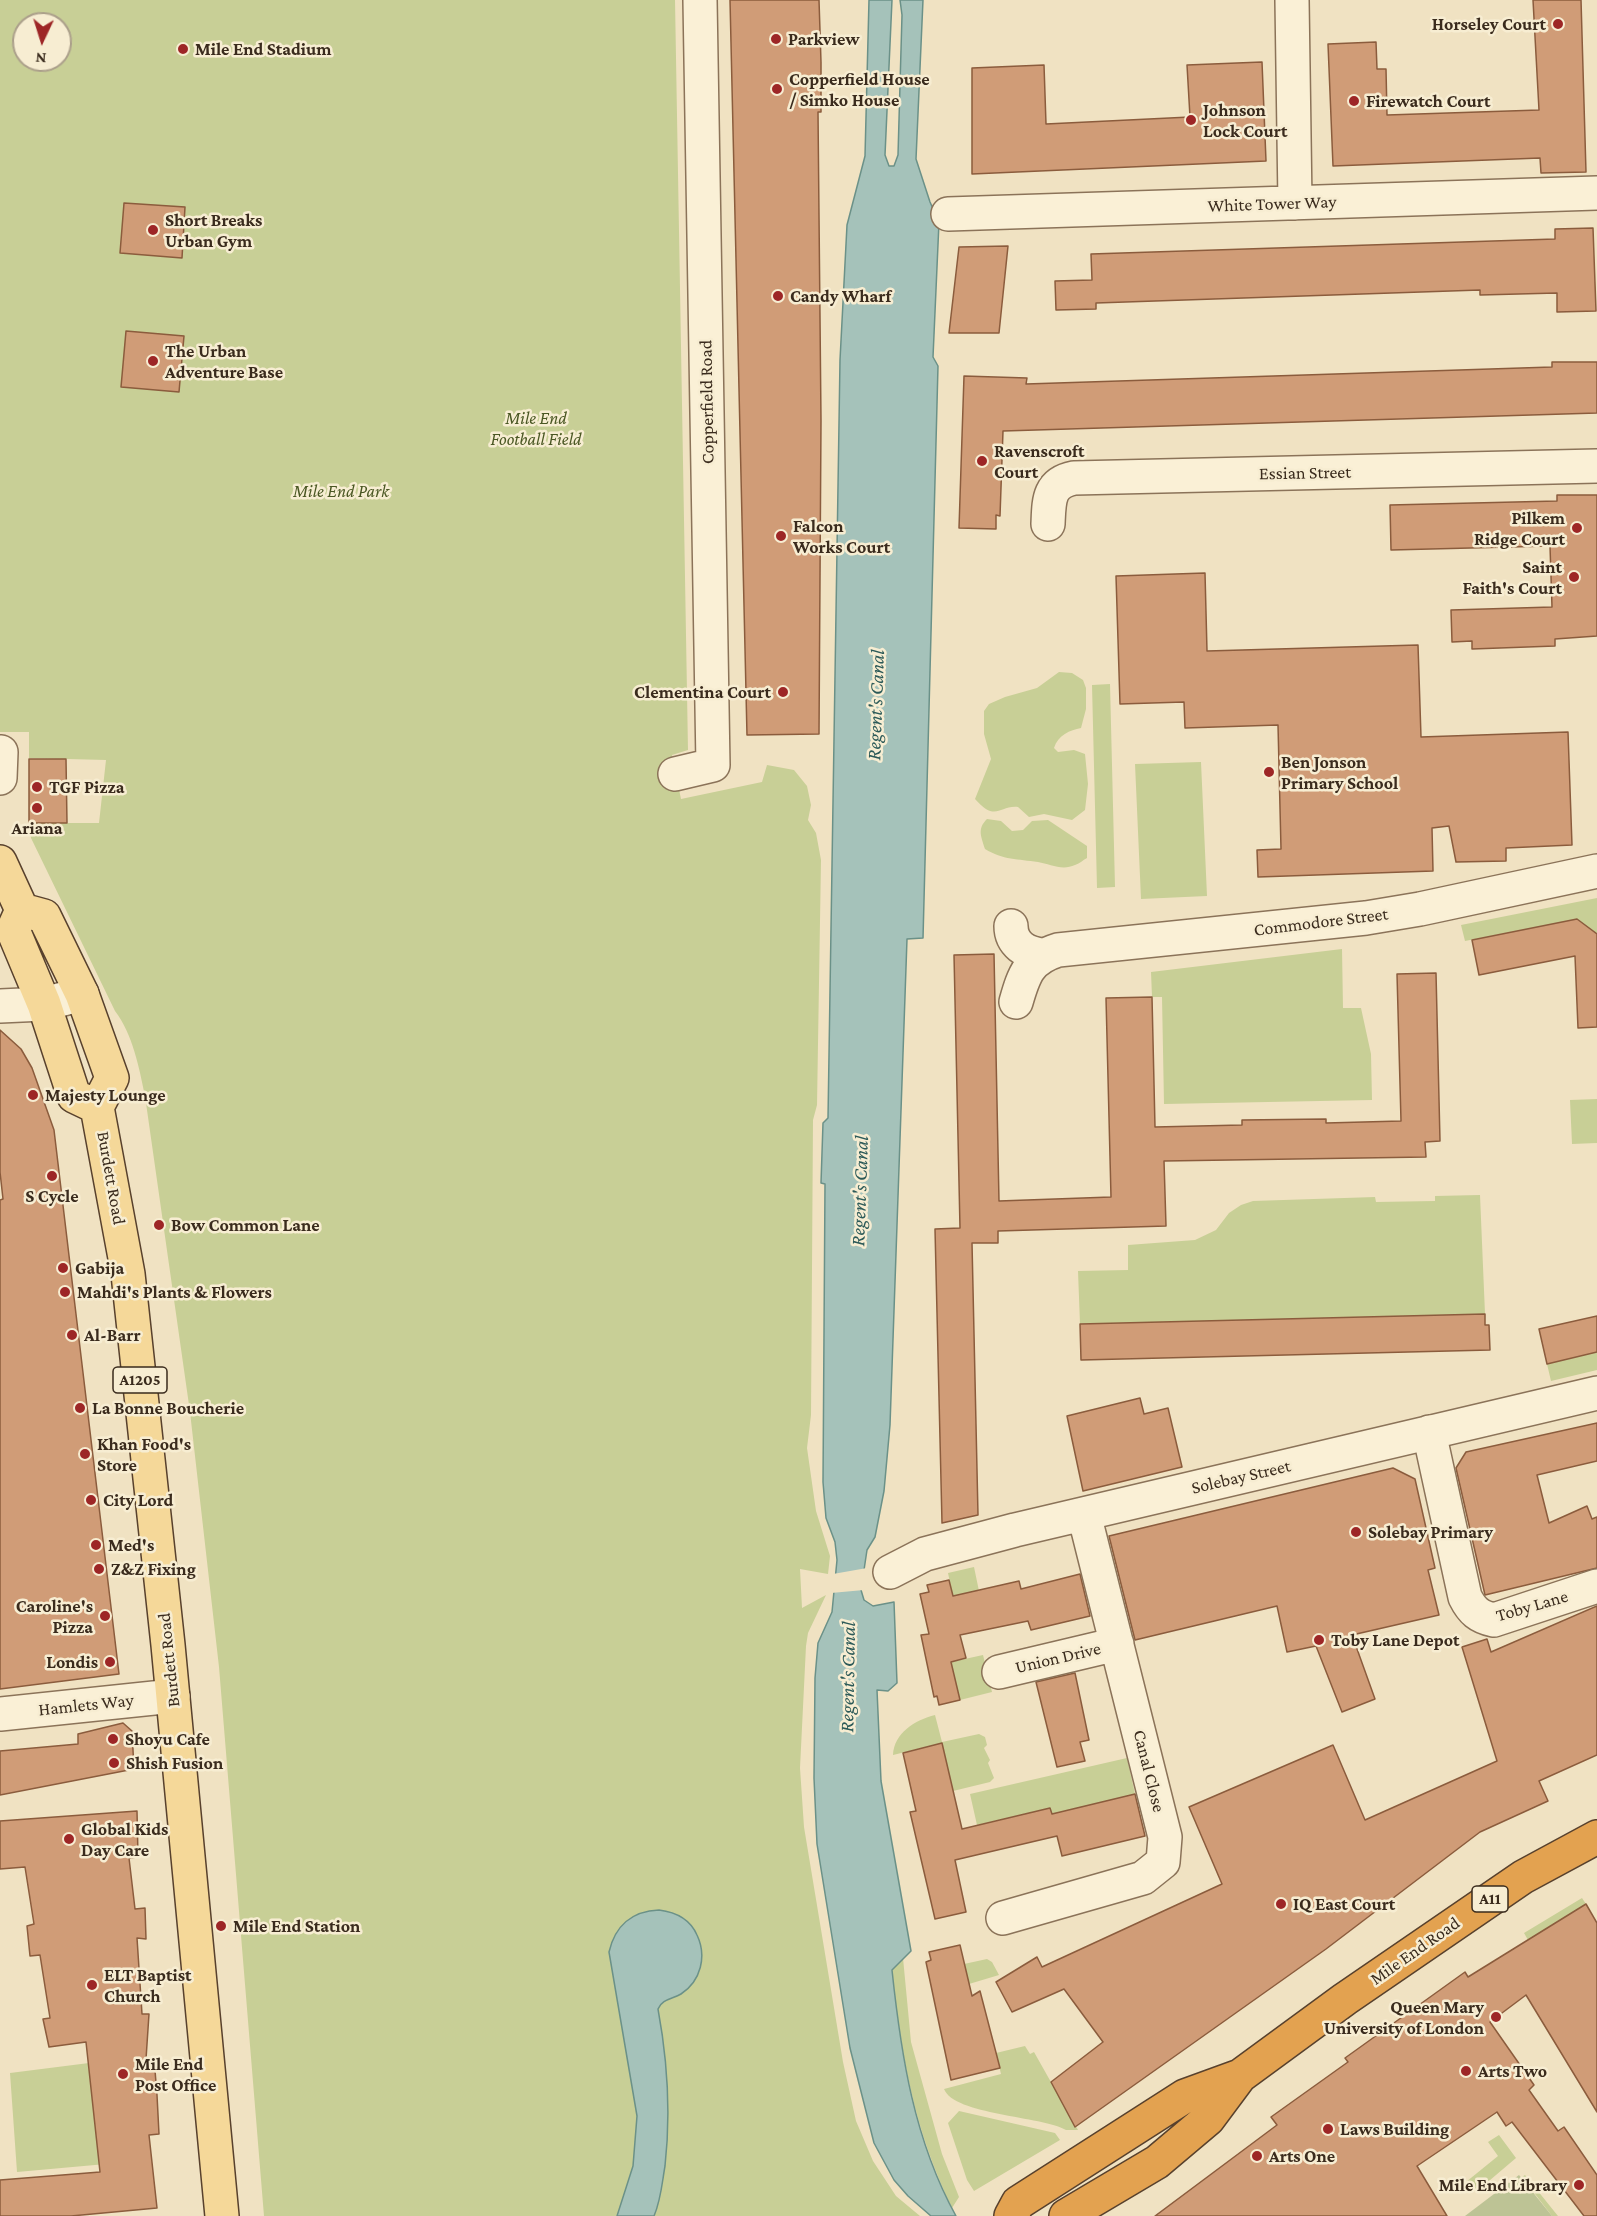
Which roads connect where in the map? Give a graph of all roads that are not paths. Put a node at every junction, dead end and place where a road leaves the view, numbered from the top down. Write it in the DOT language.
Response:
graph roads {
  1 [pos="700,0"];
  2 [pos="1292,0"];
  3 [pos="1597,193"];
  4 [pos="1295,203"];
  5 [pos="948,214"];
  6 [pos="1597,466"];
  7 [pos="1048,524"];
  8 [pos="1,752"];
  9 [pos="675,774"];
  10 [pos="0,778"];
  11 [pos="0,862"];
  12 [pos="1597,871"];
  13 [pos="22,910"];
  14 [pos="1011,926"];
  15 [pos="1042,955"];
  16 [pos="82,994"];
  17 [pos="1016,1002"];
  18 [pos="44,1004"];
  19 [pos="0,1006"];
  20 [pos="98,1107"];
  21 [pos="1597,1393"];
  22 [pos="1429,1432"];
  23 [pos="1084,1514"];
  24 [pos="890,1572"];
  25 [pos="1597,1586"];
  26 [pos="1118,1644"];
  27 [pos="999,1672"];
  28 [pos="173,1696"];
  29 [pos="0,1714"];
  30 [pos="1597,1837"];
  31 [pos="1003,1918"];
  32 [pos="1240,2076"];
  33 [pos="1046,2185"];
  34 [pos="222,2216"];
  35 [pos="1011,2216"];
  36 [pos="1066,2216"];
  1 -- 9 [label="street, Copperfield Road"];
  2 -- 4 [label="street"];
  3 -- 4 [label="street, White Tower Way"];
  4 -- 5 [label="street, White Tower Way"];
  6 -- 7 [label="street, Essian Street"];
  8 -- 10 [label="street"];
  11 -- 13 [label="main road"];
  12 -- 15 [label="street, Commodore Street"];
  13 -- 16 [label="main road, Burdett Road"];
  13 -- 18 [label="main road, Burdett Road"];
  14 -- 15 [label="street"];
  15 -- 17 [label="street"];
  16 -- 18 [label="street"];
  16 -- 20 [label="main road, Burdett Road"];
  18 -- 19 [label="street"];
  18 -- 20 [label="main road, Burdett Road"];
  20 -- 28 [label="main road, Burdett Road / A1205"];
  21 -- 22 [label="street, Solebay Street"];
  22 -- 23 [label="street, Solebay Street"];
  22 -- 25 [label="street, Toby Lane"];
  23 -- 24 [label="street, Solebay Street"];
  23 -- 26 [label="street, Canal Close"];
  26 -- 27 [label="street, Union Drive"];
  26 -- 31 [label="street, Canal Close"];
  28 -- 29 [label="street, Hamlets Way"];
  28 -- 34 [label="main road, Burdett Road / A1205"];
  30 -- 32 [label="highway, Mile End Road / A11"];
  32 -- 33 [label="highway, Mile End Road / A11"];
  32 -- 36 [label="highway, Mile End Road / A11"];
  33 -- 35 [label="highway, Mile End Road / A11"];
  33 -- 36 [label="street"];
}
